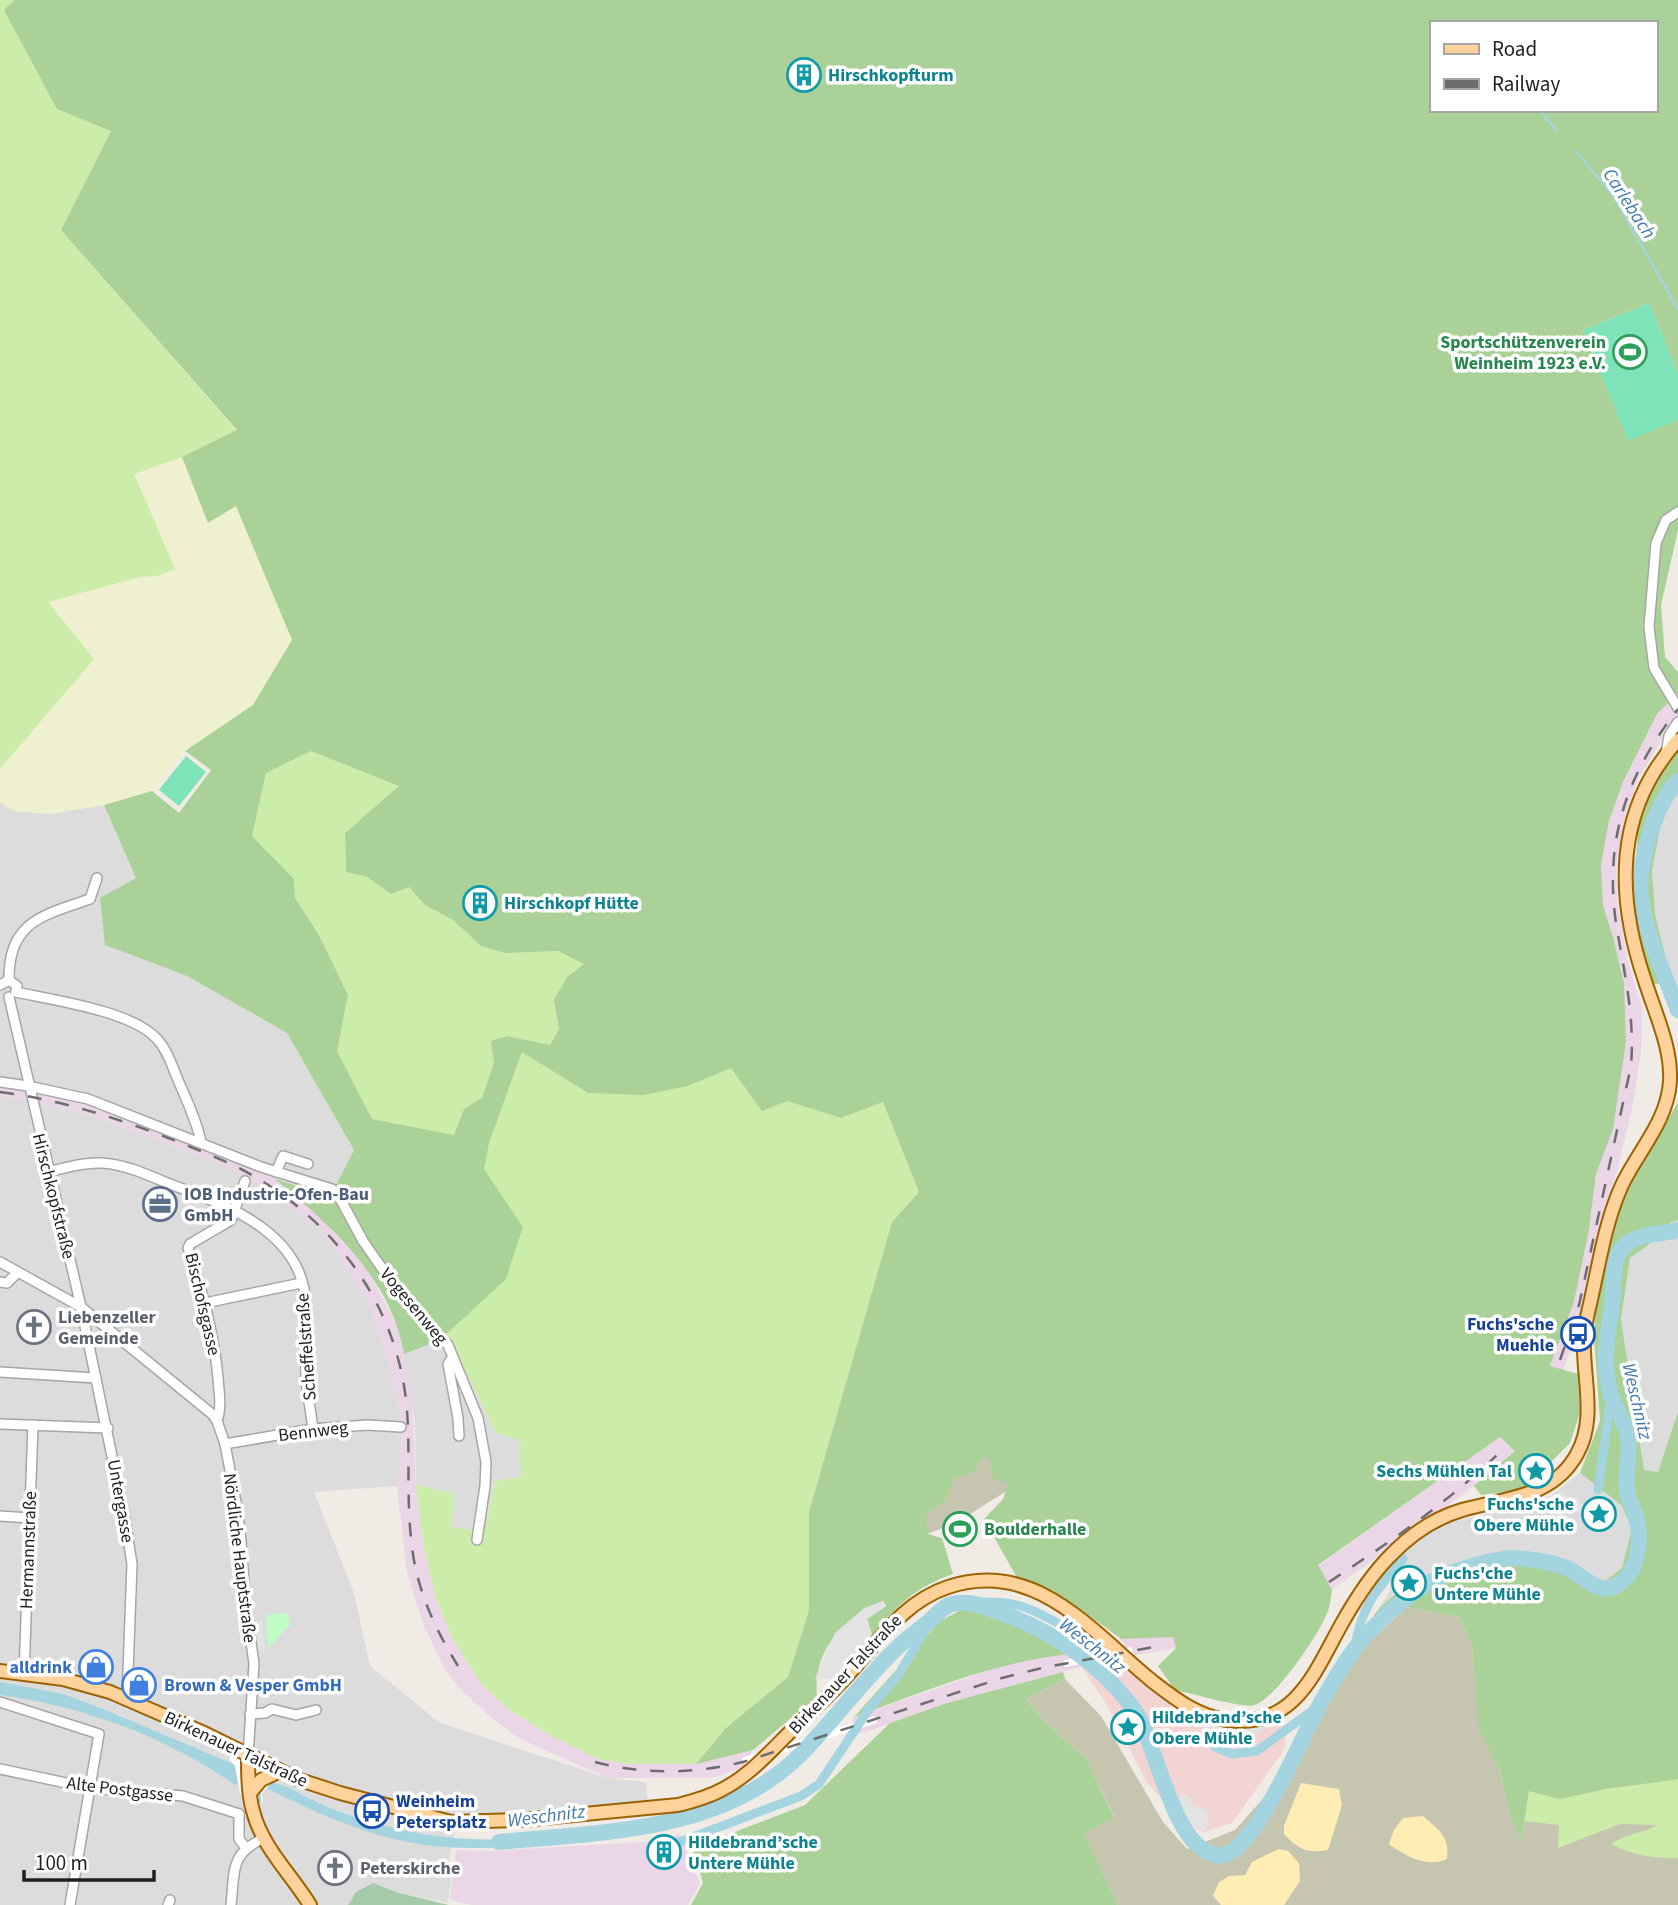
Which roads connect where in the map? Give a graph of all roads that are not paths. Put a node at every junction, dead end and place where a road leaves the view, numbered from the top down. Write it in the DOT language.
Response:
graph roads {
  1 [pos="1678,512"];
  2 [pos="1678,708"];
  3 [pos="1678,722"];
  4 [pos="1678,740"];
  5 [pos="1665,754"];
  6 [pos="97,878"];
  7 [pos="9,980"];
  8 [pos="0,985"];
  9 [pos="0,992"];
  10 [pos="13,994"];
  11 [pos="0,1082"];
  12 [pos="28,1086"];
  13 [pos="201,1142"];
  14 [pos="308,1164"];
  15 [pos="48,1172"];
  16 [pos="276,1172"];
  17 [pos="245,1181"];
  18 [pos="235,1210"];
  19 [pos="0,1262"];
  20 [pos="18,1272"];
  21 [pos="0,1282"];
  22 [pos="301,1283"];
  23 [pos="205,1303"];
  24 [pos="81,1307"];
  25 [pos="452,1358"];
  26 [pos="0,1372"];
  27 [pos="96,1378"];
  28 [pos="217,1422"];
  29 [pos="0,1424"];
  30 [pos="33,1425"];
  31 [pos="401,1427"];
  32 [pos="108,1428"];
  33 [pos="313,1429"];
  34 [pos="459,1436"];
  35 [pos="225,1444"];
  36 [pos="0,1516"];
  37 [pos="29,1518"];
  38 [pos="477,1540"];
  39 [pos="0,1671"];
  40 [pos="24,1674"];
  41 [pos="127,1699"];
  42 [pos="0,1702"];
  43 [pos="316,1710"];
  44 [pos="250,1714"];
  45 [pos="248,1758"];
  46 [pos="0,1769"];
  47 [pos="276,1772"];
  48 [pos="90,1788"];
  49 [pos="251,1800"];
  50 [pos="239,1814"];
  51 [pos="264,1838"];
  52 [pos="245,1847"];
  53 [pos="70,1905"];
  54 [pos="231,1905"];
  55 [pos="310,1905"];
  1 -- 2 [label="street"];
  3 -- 5 [label="street"];
  4 -- 5 [label="main road, Birkenauer Talstraße"];
  5 -- 47 [label="main road, Birkenauer Talstraße"];
  6 -- 7 [label="street"];
  7 -- 8 [label="street"];
  7 -- 10 [label="street, Hirschkopfstraße"];
  9 -- 10 [label="street"];
  10 -- 12 [label="street, Hirschkopfstraße"];
  10 -- 13 [label="street"];
  11 -- 12 [label="street"];
  12 -- 13 [label="street"];
  12 -- 15 [label="street, Hirschkopfstraße"];
  13 -- 16 [label="street"];
  14 -- 16 [label="street"];
  15 -- 18 [label="street, Scheffelstraße"];
  15 -- 24 [label="street, Hirschkopfstraße"];
  16 -- 25 [label="street, Vogesenweg"];
  17 -- 18 [label="street"];
  18 -- 22 [label="street, Scheffelstraße"];
  18 -- 23 [label="street, Bischofsgasse"];
  19 -- 20 [label="street, Nördliche Hauptstraße"];
  20 -- 21 [label="street"];
  20 -- 24 [label="street, Nördliche Hauptstraße"];
  22 -- 23 [label="street"];
  22 -- 33 [label="street, Scheffelstraße"];
  23 -- 28 [label="street, Bischofsgasse"];
  24 -- 27 [label="street, Untergasse"];
  24 -- 28 [label="street, Nördliche Hauptstraße"];
  25 -- 34 [label="street"];
  25 -- 38 [label="street, Vogesenweg"];
  26 -- 27 [label="street"];
  27 -- 32 [label="street, Untergasse"];
  28 -- 35 [label="street, Nördliche Hauptstraße"];
  29 -- 30 [label="street"];
  30 -- 32 [label="street"];
  30 -- 37 [label="street, Hermannstraße"];
  31 -- 33 [label="street, Bennweg"];
  32 -- 41 [label="street, Untergasse"];
  33 -- 35 [label="street, Bennweg"];
  35 -- 44 [label="street, Nördliche Hauptstraße"];
  36 -- 37 [label="street"];
  37 -- 40 [label="street, Hermannstraße"];
  39 -- 40 [label="main road, Birkenauer Talstraße"];
  40 -- 41 [label="main road, Birkenauer Talstraße"];
  41 -- 45 [label="main road, Birkenauer Talstraße"];
  42 -- 48 [label="street"];
  43 -- 44 [label="street"];
  44 -- 45 [label="street, Nördliche Hauptstraße"];
  45 -- 47 [label="main road, Birkenauer Talstraße"];
  45 -- 49 [label="main road"];
  46 -- 48 [label="street, Alte Postgasse"];
  47 -- 49 [label="main road"];
  48 -- 50 [label="street, Alte Postgasse"];
  48 -- 53 [label="street"];
  49 -- 50 [label="street"];
  49 -- 51 [label="main road"];
  50 -- 52 [label="street"];
  51 -- 52 [label="street"];
  51 -- 55 [label="main road"];
  52 -- 54 [label="street"];
}
